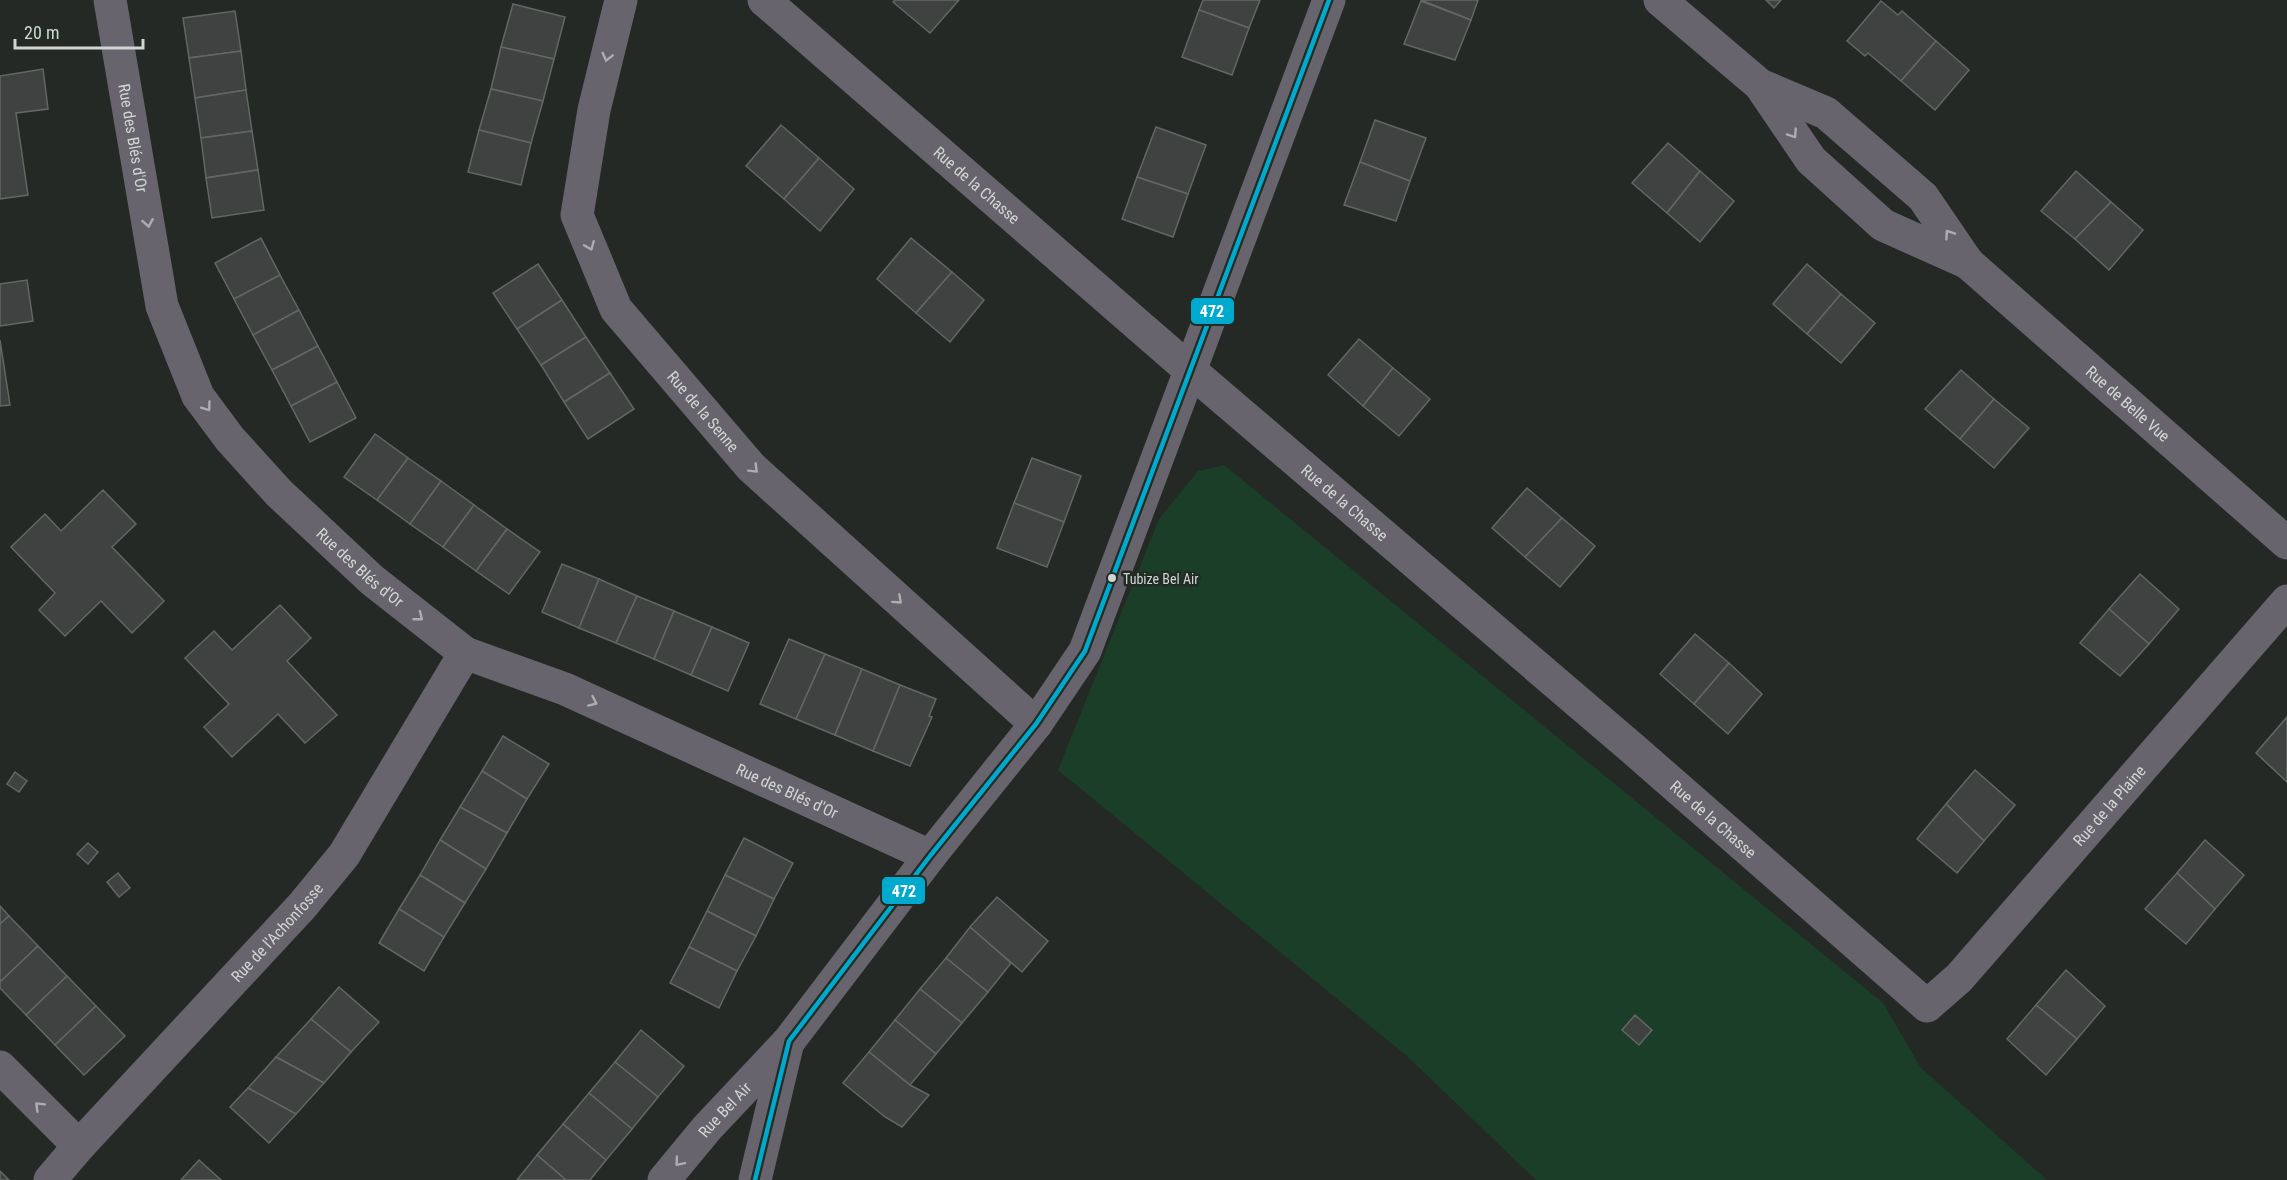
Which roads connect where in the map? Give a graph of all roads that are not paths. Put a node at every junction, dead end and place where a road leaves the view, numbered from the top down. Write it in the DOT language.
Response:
graph roads {
  1 [pos="110,0"];
  2 [pos="621,0"];
  3 [pos="764,0"];
  4 [pos="1329,0"];
  5 [pos="1660,0"];
  6 [pos="1760,85"];
  7 [pos="1968,263"];
  8 [pos="1191,371"];
  9 [pos="2287,543"];
  10 [pos="2287,601"];
  11 [pos="465,653"];
  12 [pos="1036,724"];
  13 [pos="930,856"];
  14 [pos="1927,1006"];
  15 [pos="789,1041"];
  16 [pos="0,1067"];
  17 [pos="79,1146"];
  18 [pos="50,1180"];
  19 [pos="664,1180"];
  20 [pos="755,1180"];
  1 -- 11 [label="street, Rue des Blés d'Or, one-way"];
  2 -- 12 [label="street, Rue de la Senne, one-way"];
  3 -- 8 [label="street, Rue de la Chasse"];
  4 -- 8 [label="street, Rue Bel Air"];
  5 -- 6 [label="street, Rue de Belle Vue"];
  7 -- 6 [label="street, Rue de Belle Vue, one-way"];
  6 -- 7 [label="street, Rue de Belle Vue, one-way"];
  7 -- 9 [label="street, Rue de Belle Vue"];
  8 -- 12 [label="street, Rue Bel Air"];
  8 -- 14 [label="street, Rue de la Chasse"];
  10 -- 14 [label="street, Rue de la Plaine"];
  11 -- 13 [label="street, Rue des Blés d'Or, one-way"];
  11 -- 17 [label="street, Rue de l'Achonfosse"];
  12 -- 13 [label="street, Rue Bel Air"];
  13 -- 15 [label="street, Rue Bel Air"];
  15 -- 19 [label="street, Rue Bel Air, one-way"];
  15 -- 20 [label="street, Rue Bel Air"];
  17 -- 16 [label="street, one-way"];
  17 -- 18 [label="street, Rue de l'Achonfosse"];
}
